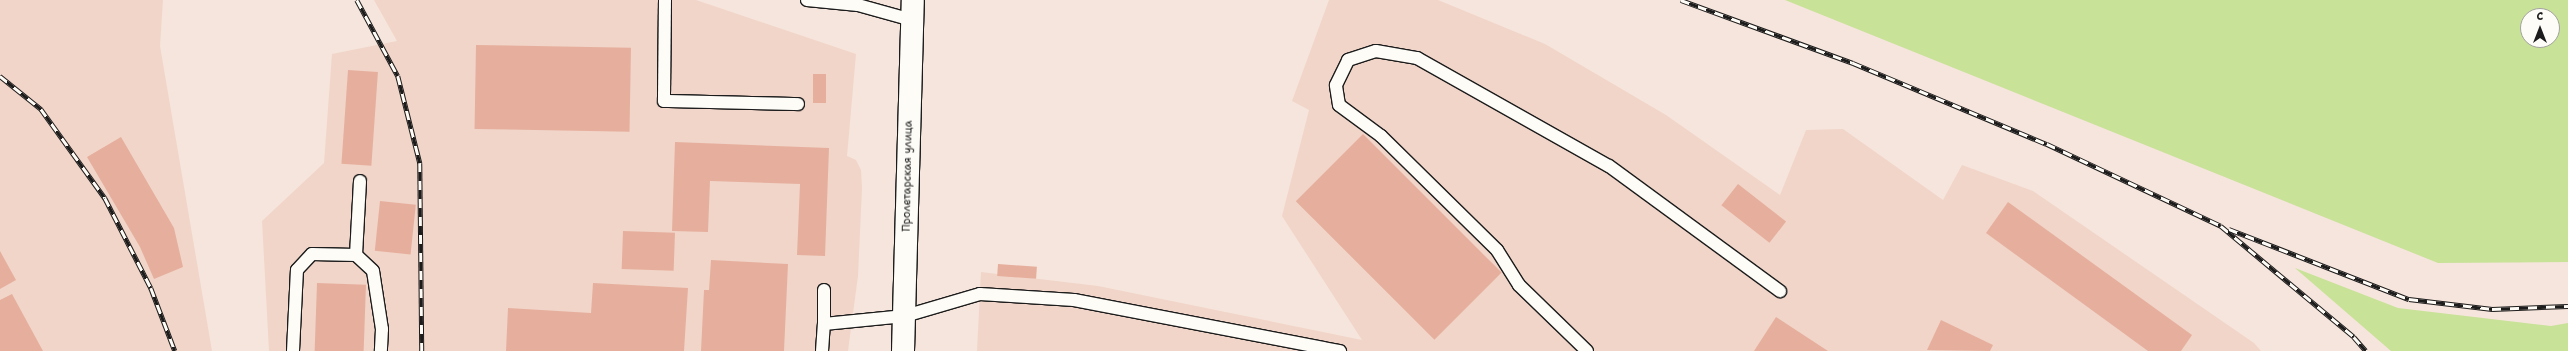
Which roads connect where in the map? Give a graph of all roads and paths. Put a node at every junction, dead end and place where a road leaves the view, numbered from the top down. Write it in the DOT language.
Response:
graph roads {
  1 [pos="666,0"];
  2 [pos="807,0"];
  3 [pos="912,10"];
  4 [pos="798,104"];
  5 [pos="360,181"];
  6 [pos="356,255"];
  7 [pos="824,290"];
  8 [pos="1780,291"];
  9 [pos="905,316"];
  10 [pos="824,324"];
  11 [pos="292,351"];
  12 [pos="381,351"];
  13 [pos="822,351"];
  14 [pos="903,351"];
  15 [pos="1340,351"];
  16 [pos="1587,351"];
  1 -- 4 [label="lane"];
  2 -- 3 [label="lane"];
  3 -- 9 [label="street, Пролетарская улица"];
  5 -- 6 [label="lane"];
  6 -- 11 [label="lane"];
  6 -- 12 [label="lane"];
  7 -- 10 [label="lane"];
  8 -- 16 [label="lane"];
  9 -- 10 [label="lane"];
  9 -- 14 [label="street, Пролетарская улица"];
  9 -- 15 [label="lane"];
  10 -- 13 [label="lane"];
}
